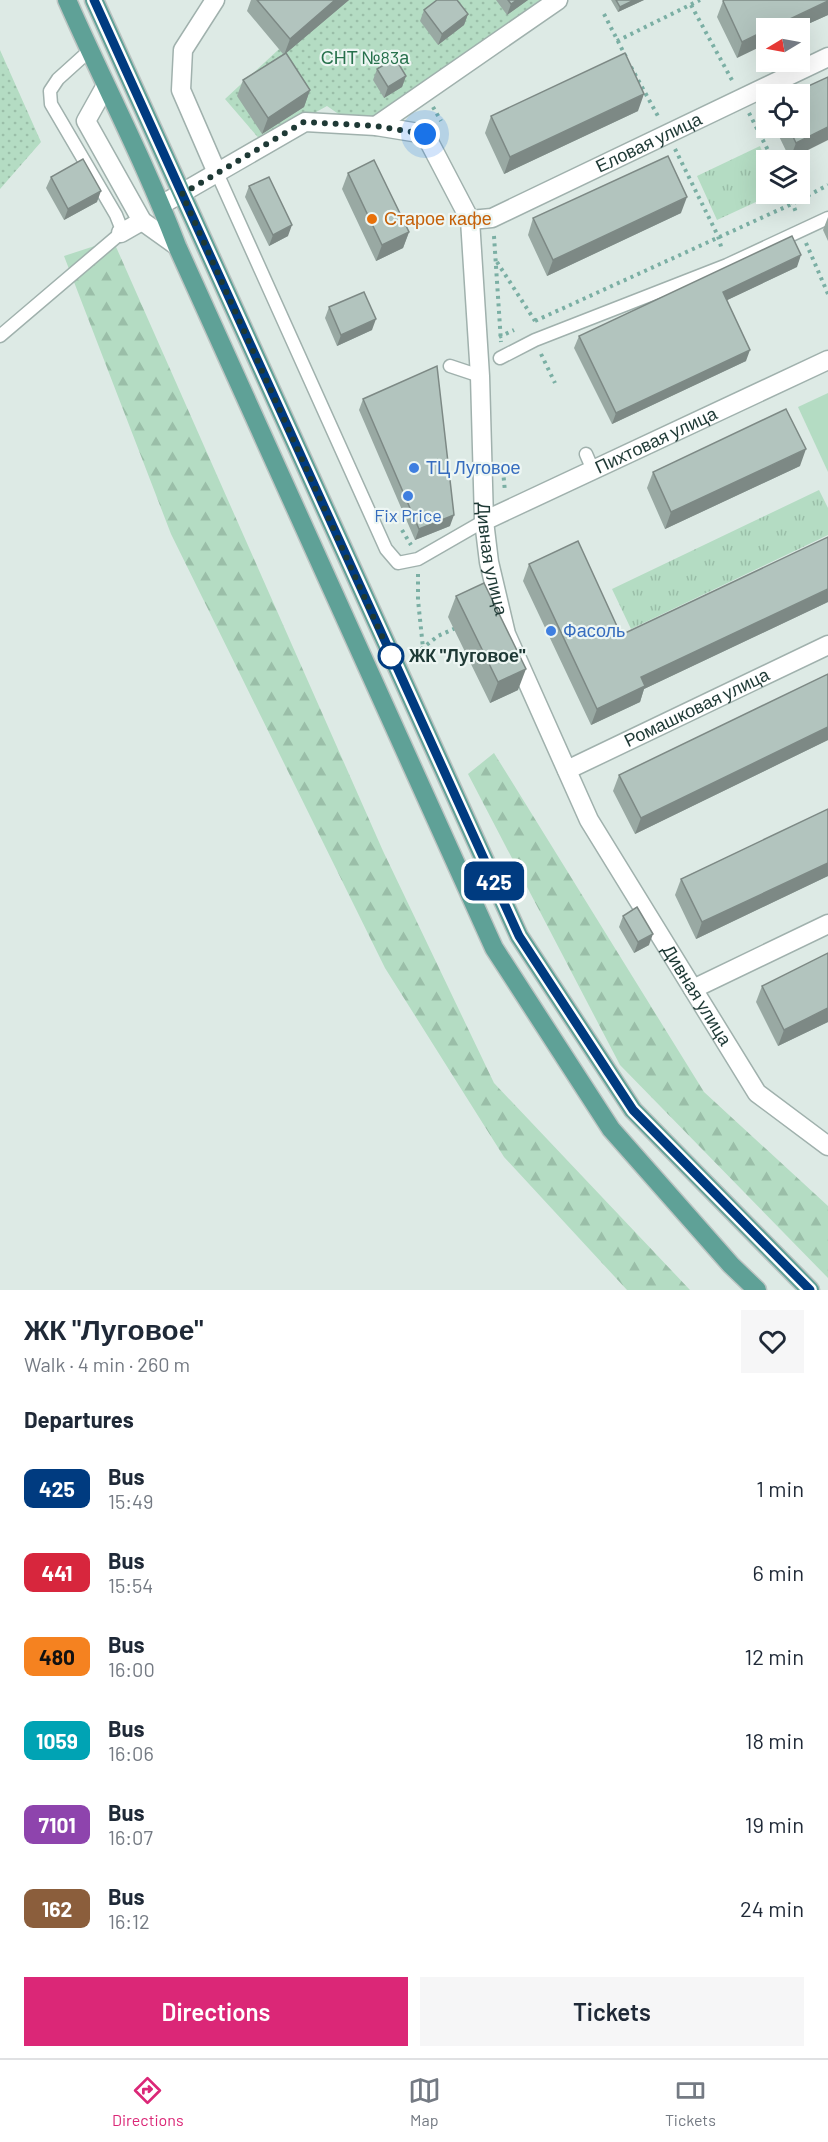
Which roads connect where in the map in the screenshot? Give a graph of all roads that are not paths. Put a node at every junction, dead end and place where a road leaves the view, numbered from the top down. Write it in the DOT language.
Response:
graph roads {
  1 [pos="66,0"];
  2 [pos="94,0"];
  3 [pos="215,0"];
  4 [pos="558,0"];
  5 [pos="89,51"];
  6 [pos="828,57"];
  7 [pos="105,87"];
  8 [pos="376,126"];
  9 [pos="217,173"];
  10 [pos="182,194"];
  11 [pos="161,205"];
  12 [pos="828,218"];
  13 [pos="470,220"];
  14 [pos="142,221"];
  15 [pos="121,233"];
  16 [pos="177,246"];
  17 [pos="0,336"];
  18 [pos="500,358"];
  19 [pos="828,360"];
  20 [pos="450,366"];
  21 [pos="480,376"];
  22 [pos="484,521"];
  23 [pos="828,645"];
  24 [pos="567,770"];
  25 [pos="828,924"];
  26 [pos="693,989"];
  27 [pos="828,1146"];
  28 [pos="757,1290"];
  29 [pos="810,1290"];
  1 -- 5 [label="main road"];
  2 -- 10 [label="main road"];
  3 -- 9 [label="street"];
  4 -- 8 [label="street"];
  5 -- 7 [label="main road"];
  5 -- 15 [label="lane"];
  6 -- 13 [label="street, Еловая улица"];
  7 -- 11 [label="main road"];
  7 -- 14 [label="street"];
  8 -- 9 [label="street, Дивная улица"];
  8 -- 13 [label="street, Дивная улица"];
  9 -- 10 [label="street, Дивная улица"];
  9 -- 22 [label="lane"];
  10 -- 11 [label="street, Дивная улица"];
  10 -- 29 [label="main road"];
  11 -- 16 [label="main road"];
  12 -- 18 [label="lane"];
  13 -- 21 [label="street, Дивная улица"];
  14 -- 15 [label="street"];
  14 -- 16 [label="street"];
  15 -- 17 [label="lane"];
  16 -- 28 [label="main road"];
  19 -- 22 [label="street, Пихтовая улица"];
  20 -- 21 [label="lane"];
  21 -- 22 [label="street, Дивная улица"];
  22 -- 24 [label="street, Дивная улица"];
  23 -- 24 [label="street, Ромашковая улица"];
  24 -- 26 [label="street, Дивная улица"];
  25 -- 26 [label="street"];
  26 -- 27 [label="street, Дивная улица"];
}
